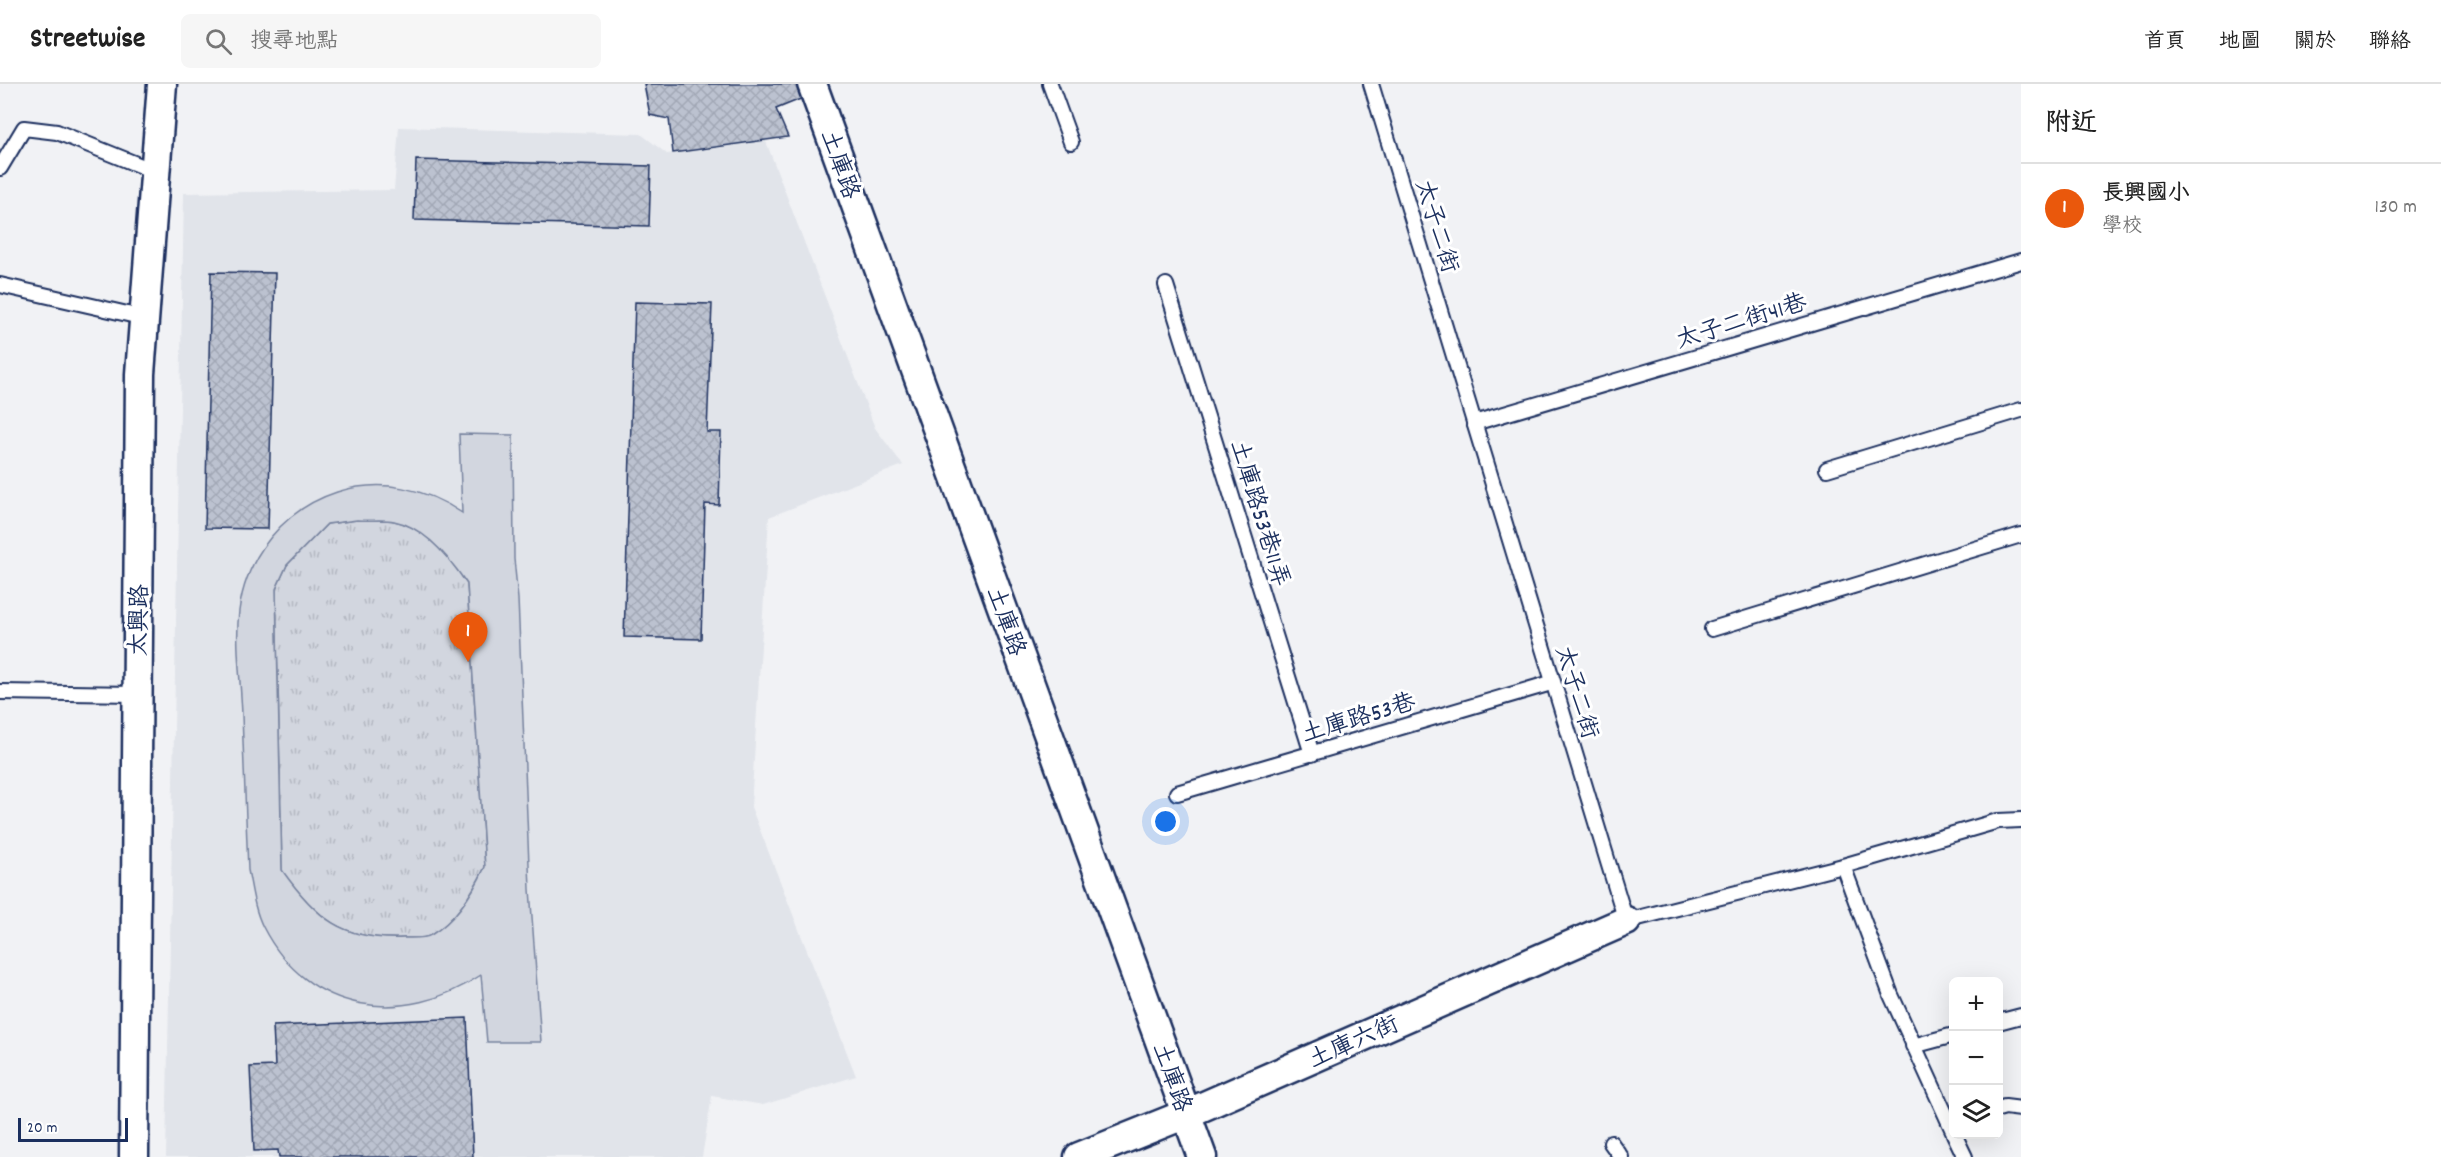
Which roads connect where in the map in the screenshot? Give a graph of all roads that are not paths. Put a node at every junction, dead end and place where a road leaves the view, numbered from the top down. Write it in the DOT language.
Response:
graph roads {
  1 [pos="162,84"];
  2 [pos="812,84"];
  3 [pos="1050,84"];
  4 [pos="1371,84"];
  5 [pos="1071,142"];
  6 [pos="0,168"];
  7 [pos="156,172"];
  8 [pos="2021,261"];
  9 [pos="0,285"];
  10 [pos="1166,285"];
  11 [pos="145,318"];
  12 [pos="2021,410"];
  13 [pos="1474,423"];
  14 [pos="1827,469"];
  15 [pos="2021,535"];
  16 [pos="1712,629"];
  17 [pos="1551,683"];
  18 [pos="0,692"];
  19 [pos="137,694"];
  20 [pos="1312,754"];
  21 [pos="1177,794"];
  22 [pos="2021,820"];
  23 [pos="1844,866"];
  24 [pos="1626,921"];
  25 [pos="2021,1016"];
  26 [pos="2003,1021"];
  27 [pos="1949,1036"];
  28 [pos="1913,1046"];
  29 [pos="2021,1098"];
  30 [pos="2003,1107"];
  31 [pos="2003,1108"];
  32 [pos="2021,1109"];
  33 [pos="1186,1114"];
  34 [pos="1949,1122"];
  35 [pos="1957,1139"];
  36 [pos="1611,1143"];
  37 [pos="134,1157"];
  38 [pos="1079,1157"];
  39 [pos="1202,1157"];
  40 [pos="1621,1157"];
  41 [pos="1965,1157"];
  1 -- 7 [label="street, 太興路"];
  2 -- 33 [label="street, 土庫路"];
  3 -- 5 [label="lane"];
  4 -- 13 [label="lane, 太子二街"];
  6 -- 7 [label="lane"];
  7 -- 11 [label="street, 太興路"];
  8 -- 13 [label="lane, 太子二街41巷"];
  9 -- 11 [label="lane"];
  10 -- 20 [label="lane, 土庫路53巷11弄"];
  11 -- 19 [label="street, 太興路"];
  12 -- 14 [label="lane"];
  13 -- 17 [label="lane, 太子二街"];
  15 -- 16 [label="lane"];
  17 -- 20 [label="lane, 土庫路53巷"];
  17 -- 24 [label="lane, 太子二街"];
  18 -- 19 [label="lane"];
  19 -- 37 [label="street, 太興路"];
  20 -- 21 [label="lane, 土庫路53巷"];
  22 -- 23 [label="lane"];
  23 -- 24 [label="lane"];
  23 -- 28 [label="lane"];
  24 -- 33 [label="street, 土庫六街"];
  25 -- 26 [label="lane"];
  27 -- 28 [label="lane"];
  28 -- 34 [label="lane"];
  29 -- 30 [label="lane"];
  31 -- 32 [label="lane"];
  33 -- 38 [label="street, 土庫六街"];
  33 -- 39 [label="street, 土庫路"];
  35 -- 41 [label="lane"];
  36 -- 40 [label="lane"];
}
